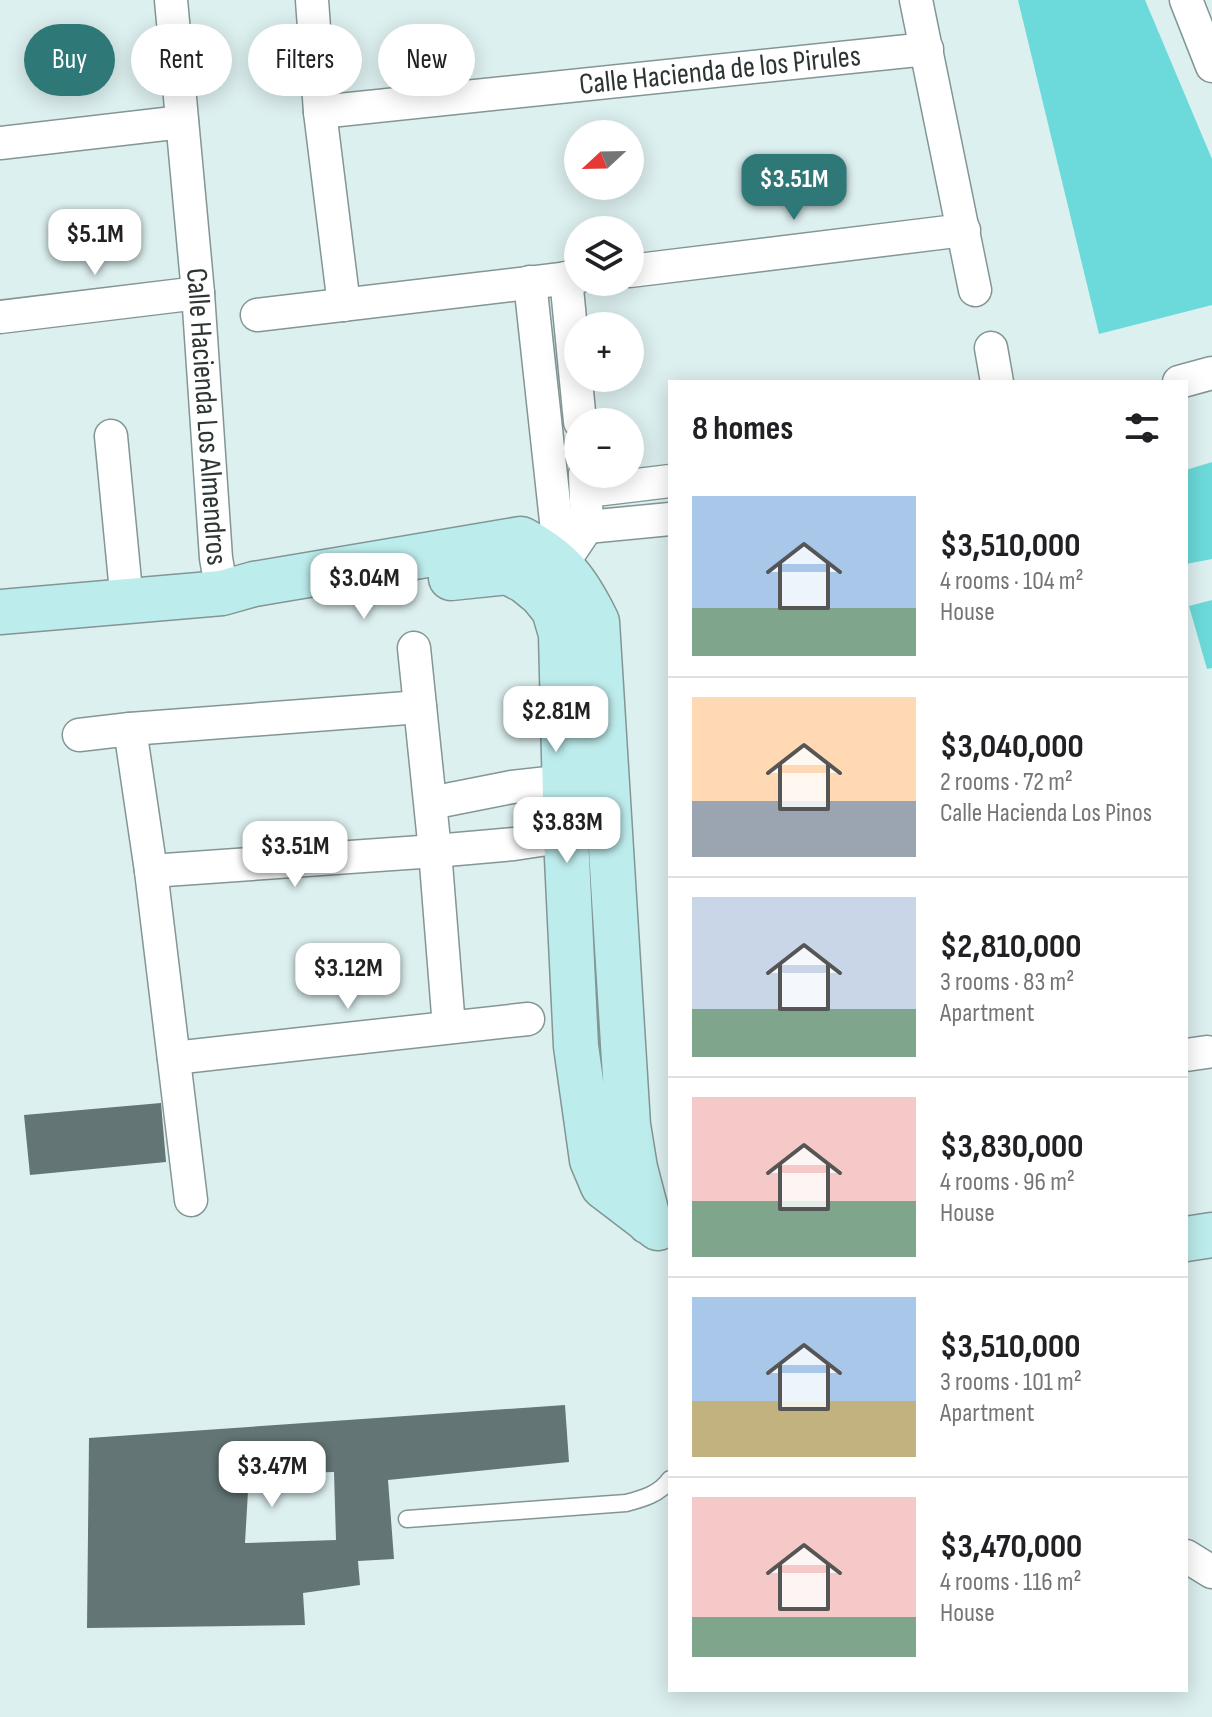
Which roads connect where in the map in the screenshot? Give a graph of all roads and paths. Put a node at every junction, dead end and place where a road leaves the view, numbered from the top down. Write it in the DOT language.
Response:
graph roads {
  1 [pos="171,0"];
  2 [pos="312,0"];
  3 [pos="916,0"];
  4 [pos="1195,2"];
  5 [pos="927,49"];
  6 [pos="1212,66"];
  7 [pos="320,112"];
  8 [pos="182,122"];
  9 [pos="0,143"];
  10 [pos="964,230"];
  11 [pos="644,269"];
  12 [pos="564,279"];
  13 [pos="530,282"];
  14 [pos="975,290"];
  15 [pos="198,293"];
  16 [pos="573,296"];
  17 [pos="344,305"];
  18 [pos="257,315"];
  19 [pos="0,317"];
  20 [pos="991,348"];
  21 [pos="1212,373"];
  22 [pos="997,380"];
  23 [pos="1186,380"];
  24 [pos="579,408"];
  25 [pos="111,436"];
  26 [pos="668,481"];
  27 [pos="644,482"];
  28 [pos="586,488"];
  29 [pos="668,519"];
  30 [pos="587,527"];
  31 [pos="551,581"];
  32 [pos="222,593"];
  33 [pos="127,602"];
  34 [pos="0,612"];
  35 [pos="414,648"];
  36 [pos="420,707"];
  37 [pos="130,729"];
  38 [pos="79,735"];
  39 [pos="607,775"];
  40 [pos="564,782"];
  41 [pos="431,803"];
  42 [pos="610,827"];
  43 [pos="566,837"];
  44 [pos="435,851"];
  45 [pos="151,871"];
  46 [pos="528,1019"];
  47 [pos="449,1027"];
  48 [pos="174,1058"];
  49 [pos="191,1200"];
  50 [pos="660,1229"];
  51 [pos="1212,1235"];
  52 [pos="1188,1239"];
  53 [pos="668,1482"];
  54 [pos="407,1519"];
  55 [pos="1188,1557"];
  56 [pos="1212,1572"];
  1 -- 8 [label="street, Calle Hacienda Los Almendros"];
  2 -- 7 [label="street"];
  3 -- 5 [label="street"];
  4 -- 6 [label="street"];
  5 -- 7 [label="street, Calle Hacienda de los Pirules"];
  5 -- 10 [label="street"];
  7 -- 17 [label="street"];
  8 -- 9 [label="street"];
  8 -- 15 [label="street, Calle Hacienda Los Almendros"];
  10 -- 11 [label="street"];
  10 -- 14 [label="street"];
  12 -- 13 [label="street"];
  13 -- 17 [label="street"];
  13 -- 31 [label="street"];
  15 -- 19 [label="street"];
  15 -- 32 [label="street, Calle Hacienda Los Almendros"];
  16 -- 24 [label="street"];
  17 -- 18 [label="street"];
  20 -- 22 [label="street"];
  21 -- 23 [label="street"];
  25 -- 33 [label="street"];
  26 -- 27 [label="street"];
  28 -- 30 [label="street"];
  29 -- 30 [label="street"];
  30 -- 31 [label="street"];
  31 -- 32 [label="main road"];
  31 -- 39 [label="main road"];
  31 -- 40 [label="main road"];
  32 -- 33 [label="main road"];
  33 -- 34 [label="main road"];
  35 -- 36 [label="street"];
  36 -- 37 [label="street"];
  36 -- 41 [label="street"];
  37 -- 38 [label="street"];
  37 -- 45 [label="street"];
  39 -- 40 [label="street"];
  39 -- 42 [label="main road"];
  40 -- 41 [label="street"];
  40 -- 43 [label="main road"];
  41 -- 44 [label="street"];
  42 -- 43 [label="street"];
  42 -- 50 [label="main road"];
  43 -- 44 [label="street"];
  43 -- 50 [label="main road"];
  44 -- 45 [label="street"];
  44 -- 47 [label="street"];
  45 -- 48 [label="street"];
  46 -- 47 [label="street"];
  47 -- 48 [label="street"];
  48 -- 49 [label="street"];
  51 -- 52 [label="main road"];
  53 -- 54 [label="lane"];
  55 -- 56 [label="street"];
}
